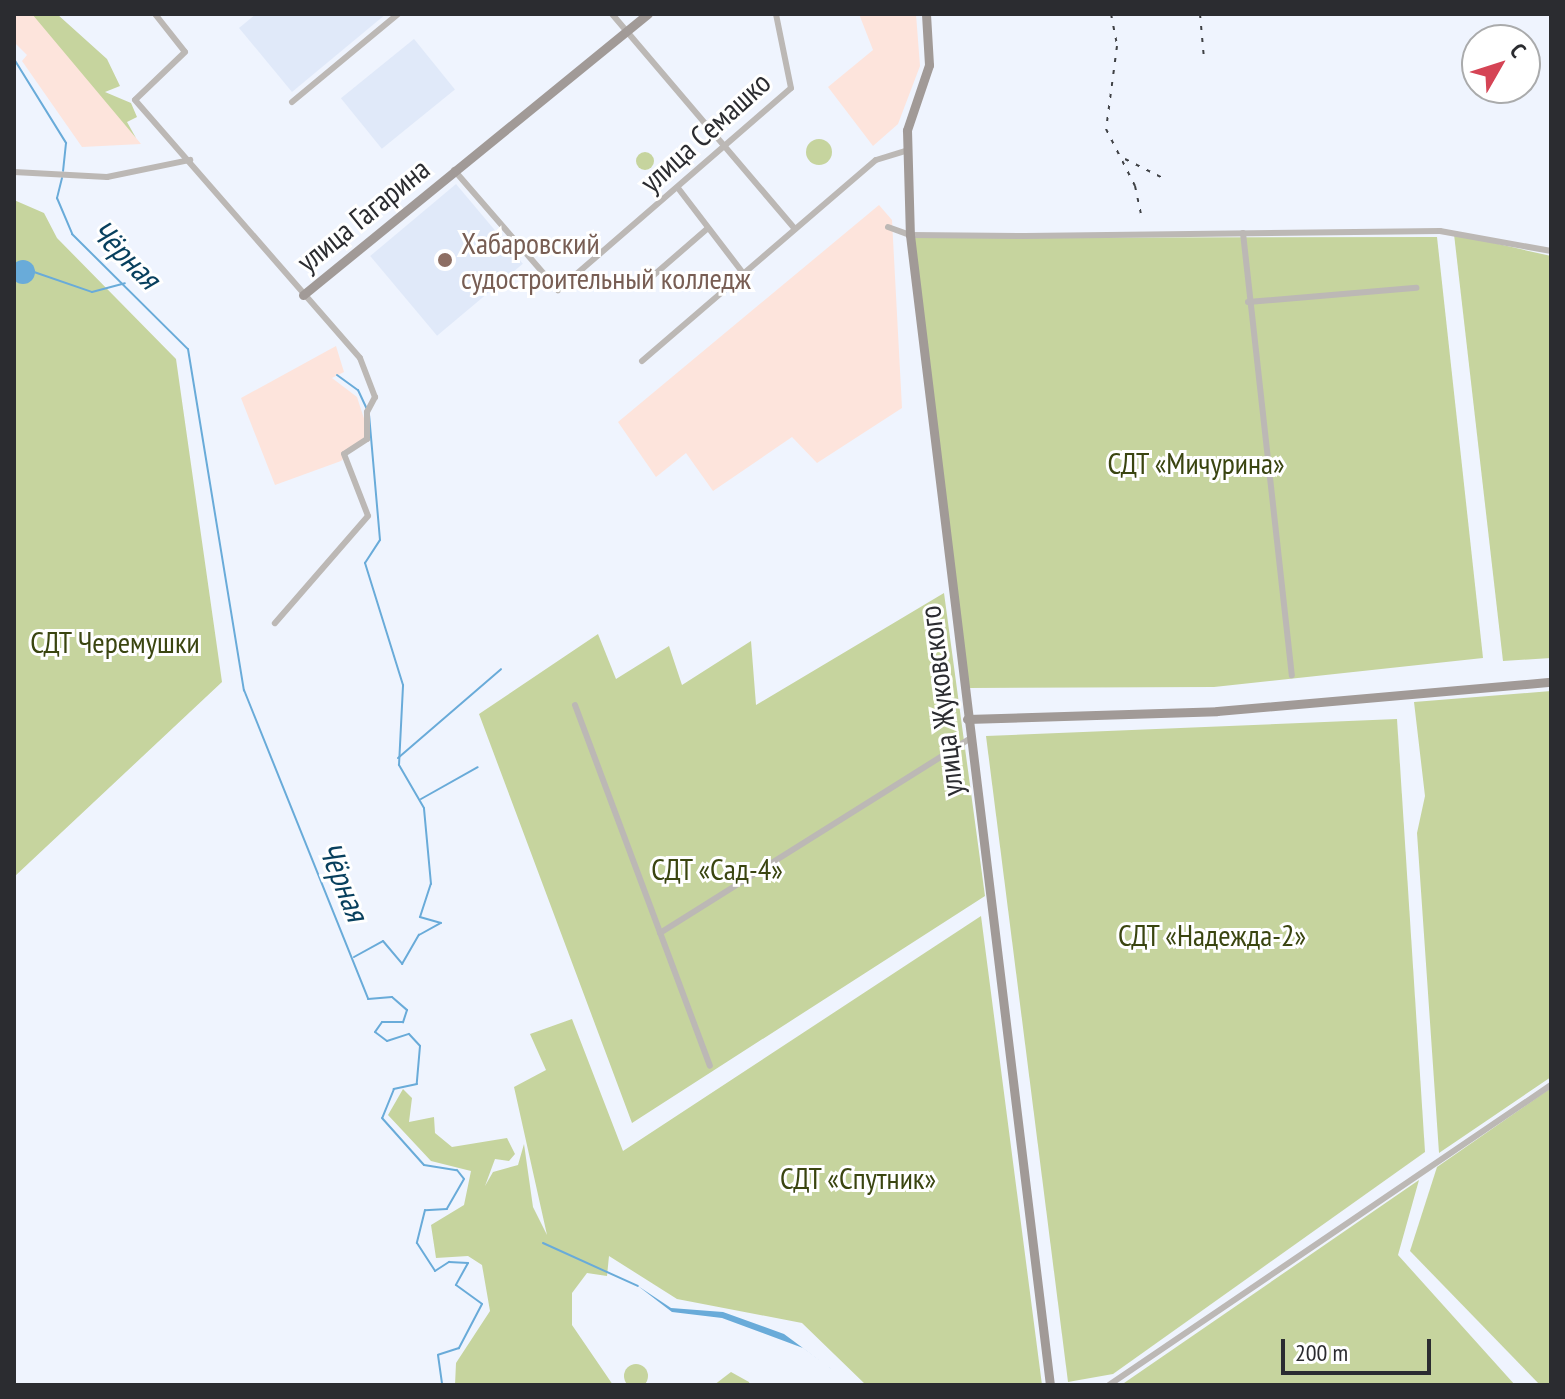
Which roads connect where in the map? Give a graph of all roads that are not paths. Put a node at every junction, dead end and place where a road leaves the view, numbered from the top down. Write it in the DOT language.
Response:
graph roads {
  1 [pos="155,14"];
  2 [pos="398,14"];
  3 [pos="612,14"];
  4 [pos="648,14"];
  5 [pos="776,14"];
  6 [pos="926,14"];
  7 [pos="627,31"];
  8 [pos="292,102"];
  9 [pos="725,145"];
  10 [pos="906,151"];
  11 [pos="190,160"];
  12 [pos="454,170"];
  13 [pos="14,172"];
  14 [pos="678,188"];
  15 [pos="888,227"];
  16 [pos="708,228"];
  17 [pos="795,229"];
  18 [pos="1243,233"];
  19 [pos="910,235"];
  20 [pos="1551,251"];
  21 [pos="743,273"];
  22 [pos="640,287"];
  23 [pos="1416,288"];
  24 [pos="303,295"];
  25 [pos="1248,302"];
  26 [pos="642,361"];
  27 [pos="275,623"];
  28 [pos="1292,675"];
  29 [pos="1551,682"];
  30 [pos="575,705"];
  31 [pos="967,719"];
  32 [pos="969,739"];
  33 [pos="660,933"];
  34 [pos="710,1066"];
  35 [pos="1551,1085"];
  36 [pos="1050,1385"];
  37 [pos="1109,1385"];
  1 -- 11 [label="street, улица Гагарина"];
  2 -- 8 [label="street"];
  3 -- 7 [label="street"];
  4 -- 7 [label="main road, улица Гагарина"];
  5 -- 9 [label="street, улица Семашко"];
  6 -- 10 [label="main road, улица Жуковского"];
  7 -- 9 [label="street"];
  7 -- 12 [label="main road, улица Гагарина"];
  9 -- 14 [label="street, улица Семашко"];
  9 -- 17 [label="street"];
  10 -- 17 [label="street"];
  10 -- 19 [label="main road, улица Жуковского"];
  11 -- 13 [label="street"];
  11 -- 24 [label="street, улица Гагарина"];
  12 -- 14 [label="street, улица Семашко"];
  12 -- 24 [label="main road, улица Гагарина"];
  14 -- 16 [label="street"];
  15 -- 19 [label="street"];
  16 -- 21 [label="street"];
  16 -- 22 [label="street"];
  17 -- 21 [label="street"];
  18 -- 19 [label="street"];
  18 -- 20 [label="street"];
  18 -- 25 [label="street"];
  19 -- 31 [label="main road, улица Жуковского"];
  21 -- 26 [label="street"];
  23 -- 25 [label="street"];
  24 -- 27 [label="street"];
  25 -- 28 [label="street"];
  29 -- 31 [label="main road"];
  30 -- 33 [label="street"];
  31 -- 32 [label="main road, улица Жуковского"];
  32 -- 33 [label="street"];
  32 -- 36 [label="main road, улица Жуковского"];
  33 -- 34 [label="street"];
  35 -- 37 [label="street"];
}
